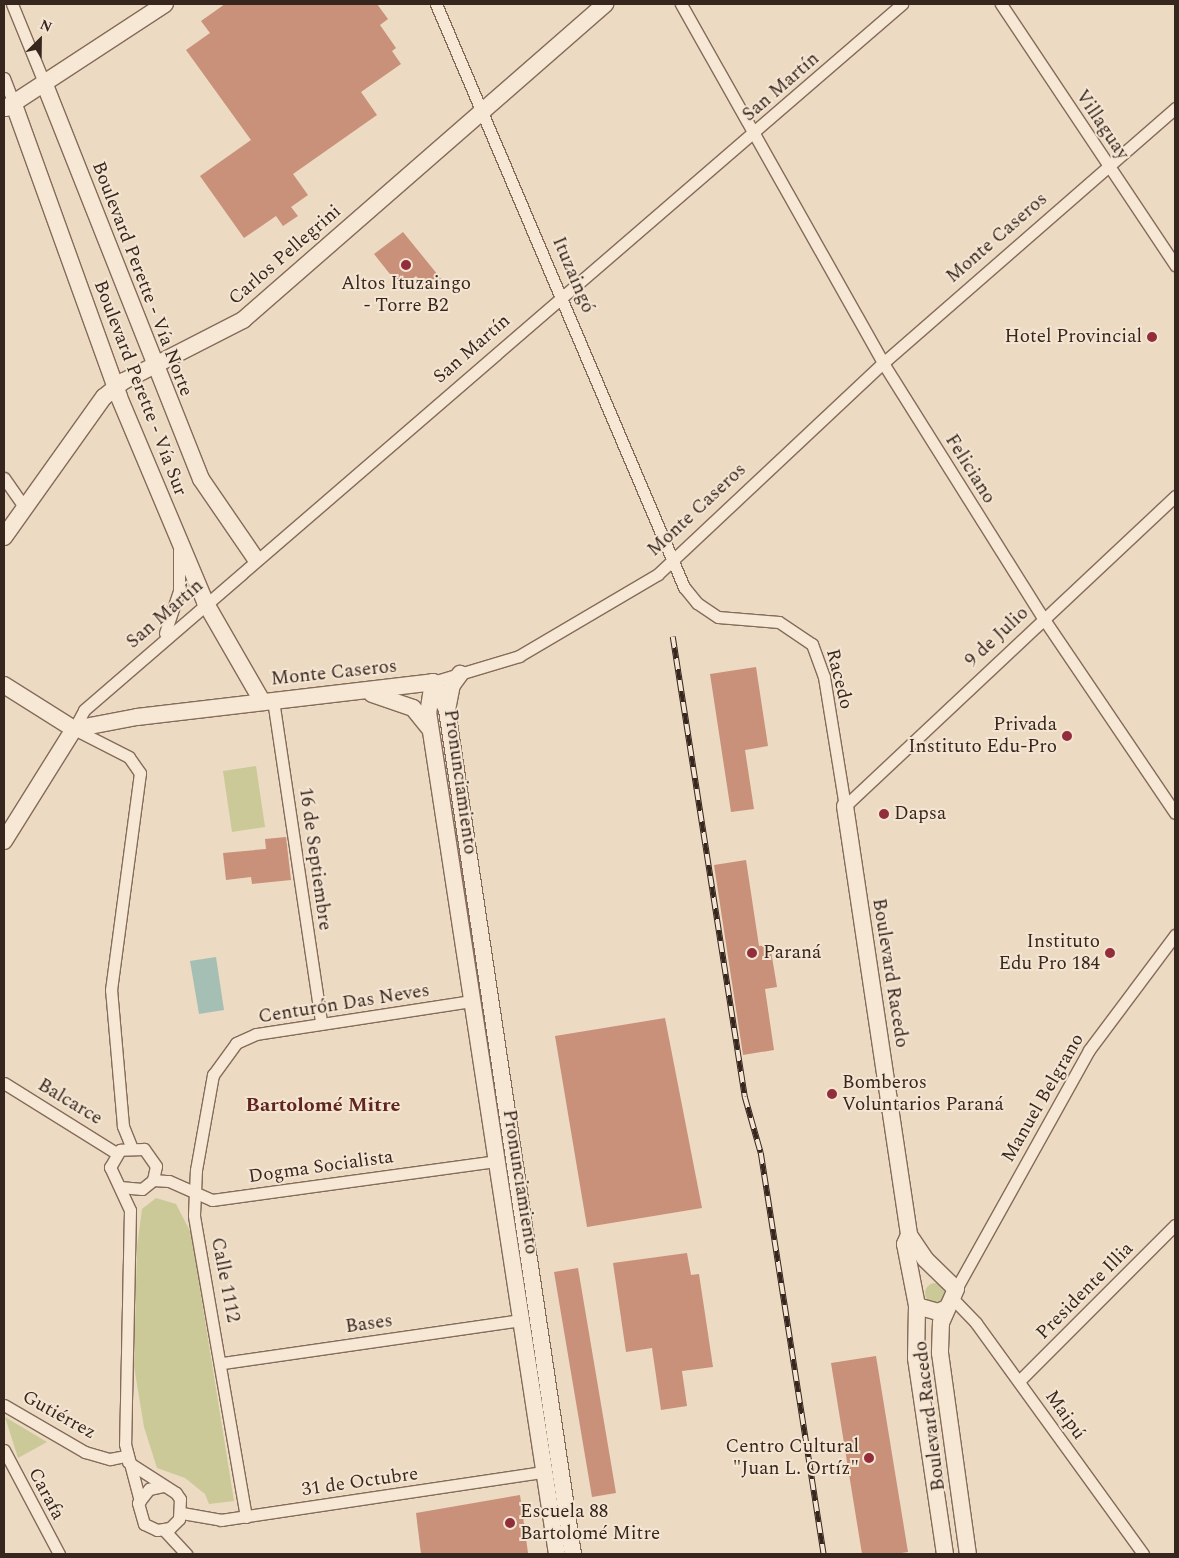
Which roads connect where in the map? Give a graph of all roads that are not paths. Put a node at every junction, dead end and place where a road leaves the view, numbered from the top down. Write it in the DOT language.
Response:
graph roads {
  1 [pos="12,4"];
  2 [pos="165,4"];
  3 [pos="436,4"];
  4 [pos="605,4"];
  5 [pos="681,4"];
  6 [pos="902,4"];
  7 [pos="1001,4"];
  8 [pos="4,78"];
  9 [pos="45,84"];
  10 [pos="8,106"];
  11 [pos="1175,108"];
  12 [pos="483,110"];
  13 [pos="754,134"];
  14 [pos="1110,167"];
  15 [pos="1175,265"];
  16 [pos="563,295"];
  17 [pos="883,363"];
  18 [pos="154,366"];
  19 [pos="116,386"];
  20 [pos="4,478"];
  21 [pos="1175,496"];
  22 [pos="23,505"];
  23 [pos="4,537"];
  24 [pos="179,540"];
  25 [pos="255,558"];
  26 [pos="674,561"];
  27 [pos="205,602"];
  28 [pos="1043,618"];
  29 [pos="161,641"];
  30 [pos="460,674"];
  31 [pos="433,682"];
  32 [pos="4,685"];
  33 [pos="364,691"];
  34 [pos="268,700"];
  35 [pos="447,710"];
  36 [pos="74,729"];
  37 [pos="431,731"];
  38 [pos="845,806"];
  39 [pos="1175,813"];
  40 [pos="4,841"];
  41 [pos="1175,935"];
  42 [pos="472,1001"];
  43 [pos="321,1023"];
  44 [pos="226,1052"];
  45 [pos="4,1083"];
  46 [pos="130,1146"];
  47 [pos="116,1153"];
  48 [pos="497,1161"];
  49 [pos="153,1180"];
  50 [pos="120,1187"];
  51 [pos="194,1195"];
  52 [pos="1175,1225"];
  53 [pos="909,1235"];
  54 [pos="941,1273"];
  55 [pos="914,1287"];
  56 [pos="952,1299"];
  57 [pos="917,1306"];
  58 [pos="520,1320"];
  59 [pos="223,1363"];
  60 [pos="1020,1381"];
  61 [pos="4,1405"];
  62 [pos="4,1450"];
  63 [pos="127,1459"];
  64 [pos="544,1472"];
  65 [pos="163,1486"];
  66 [pos="140,1500"];
  67 [pos="182,1513"];
  68 [pos="246,1517"];
  69 [pos="164,1530"];
  70 [pos="58,1554"];
  71 [pos="186,1554"];
  72 [pos="557,1554"];
  73 [pos="573,1554"];
  74 [pos="945,1554"];
  75 [pos="968,1554"];
  76 [pos="1143,1554"];
  1 -- 9 [label="street, Boulevard Perette - Vía Norte"];
  2 -- 9 [label="street"];
  3 -- 12 [label="street, Ituzaingó"];
  4 -- 12 [label="street, Carlos Pellegrini"];
  5 -- 13 [label="street, Feliciano"];
  6 -- 13 [label="street, San Martín"];
  7 -- 14 [label="street, Villaguay"];
  8 -- 10 [label="street, Boulevard Perette - Vía Sur"];
  9 -- 10 [label="street"];
  9 -- 18 [label="street, Boulevard Perette - Vía Norte"];
  10 -- 19 [label="street, Boulevard Perette - Vía Sur"];
  11 -- 14 [label="street, Monte Caseros"];
  12 -- 16 [label="street, Ituzaingó"];
  12 -- 18 [label="street, Carlos Pellegrini"];
  13 -- 16 [label="street, San Martín"];
  13 -- 17 [label="street, Feliciano"];
  14 -- 15 [label="street, Villaguay"];
  14 -- 17 [label="street, Monte Caseros"];
  16 -- 25 [label="street, San Martín"];
  16 -- 26 [label="street, Ituzaingó"];
  17 -- 26 [label="street, Monte Caseros"];
  17 -- 28 [label="street, Feliciano"];
  18 -- 19 [label="street, Carlos Pellegrini"];
  18 -- 25 [label="street, Boulevard Perette - Vía Norte"];
  19 -- 22 [label="street, Carlos Pellegrini"];
  19 -- 24 [label="street, Boulevard Perette - Vía Sur"];
  20 -- 22 [label="street"];
  21 -- 28 [label="street, 9 de Julio"];
  22 -- 23 [label="street, Carlos Pellegrini"];
  24 -- 27 [label="street, Boulevard Perette - Vía Sur"];
  24 -- 29 [label="street"];
  25 -- 27 [label="street, San Martín"];
  26 -- 30 [label="street, Monte Caseros"];
  26 -- 38 [label="street, Racedo"];
  27 -- 29 [label="street, San Martín"];
  27 -- 34 [label="street, Boulevard Perette - Vía Sur"];
  28 -- 38 [label="street, 9 de Julio"];
  28 -- 39 [label="street, Feliciano"];
  29 -- 36 [label="street, San Martín"];
  30 -- 31 [label="street, Monte Caseros"];
  30 -- 35 [label="street"];
  31 -- 33 [label="street, Monte Caseros"];
  31 -- 35 [label="street, Pronunciamiento"];
  31 -- 37 [label="street, Pronunciamiento"];
  32 -- 36 [label="street"];
  33 -- 34 [label="street, Monte Caseros"];
  33 -- 37 [label="street"];
  34 -- 36 [label="street, Monte Caseros"];
  34 -- 43 [label="street, 16 de Septiembre"];
  35 -- 73 [label="street, Pronunciamiento"];
  36 -- 40 [label="street"];
  36 -- 46 [label="street"];
  37 -- 42 [label="street, Pronunciamiento"];
  38 -- 53 [label="street, Boulevard Racedo"];
  41 -- 56 [label="street, Manuel Belgrano"];
  42 -- 43 [label="street, Centurón Das Neves"];
  42 -- 48 [label="street, Pronunciamiento"];
  43 -- 44 [label="street, Centurón Das Neves"];
  44 -- 51 [label="street, Calle 1112"];
  45 -- 47 [label="street, Balcarce"];
  46 -- 47 [label="street"];
  46 -- 49 [label="street"];
  47 -- 50 [label="street"];
  48 -- 51 [label="street, Dogma Socialista"];
  48 -- 58 [label="street, Pronunciamiento"];
  49 -- 50 [label="street"];
  49 -- 51 [label="street, Dogma Socialista"];
  50 -- 63 [label="street"];
  51 -- 59 [label="street, Calle 1112"];
  52 -- 60 [label="street, Presidente Illia"];
  53 -- 54 [label="street"];
  53 -- 55 [label="street, Boulevard Racedo"];
  54 -- 55 [label="street"];
  54 -- 56 [label="street"];
  55 -- 57 [label="street, Boulevard Racedo"];
  56 -- 57 [label="street"];
  56 -- 60 [label="street, Maipú"];
  56 -- 75 [label="street, Boulevard Racedo"];
  57 -- 74 [label="street, Boulevard Racedo"];
  58 -- 59 [label="street, Bases"];
  58 -- 64 [label="street, Pronunciamiento"];
  59 -- 68 [label="street, Calle 1112"];
  60 -- 76 [label="street, Maipú"];
  61 -- 63 [label="street, Gutiérrez"];
  62 -- 70 [label="street, Carafa"];
  63 -- 65 [label="street"];
  63 -- 66 [label="street"];
  64 -- 68 [label="street, 31 de Octubre"];
  64 -- 72 [label="street, Pronunciamiento"];
  65 -- 66 [label="street"];
  65 -- 67 [label="street"];
  66 -- 69 [label="street"];
  67 -- 68 [label="street, 31 de Octubre"];
  67 -- 69 [label="street"];
  69 -- 71 [label="street"];
}
